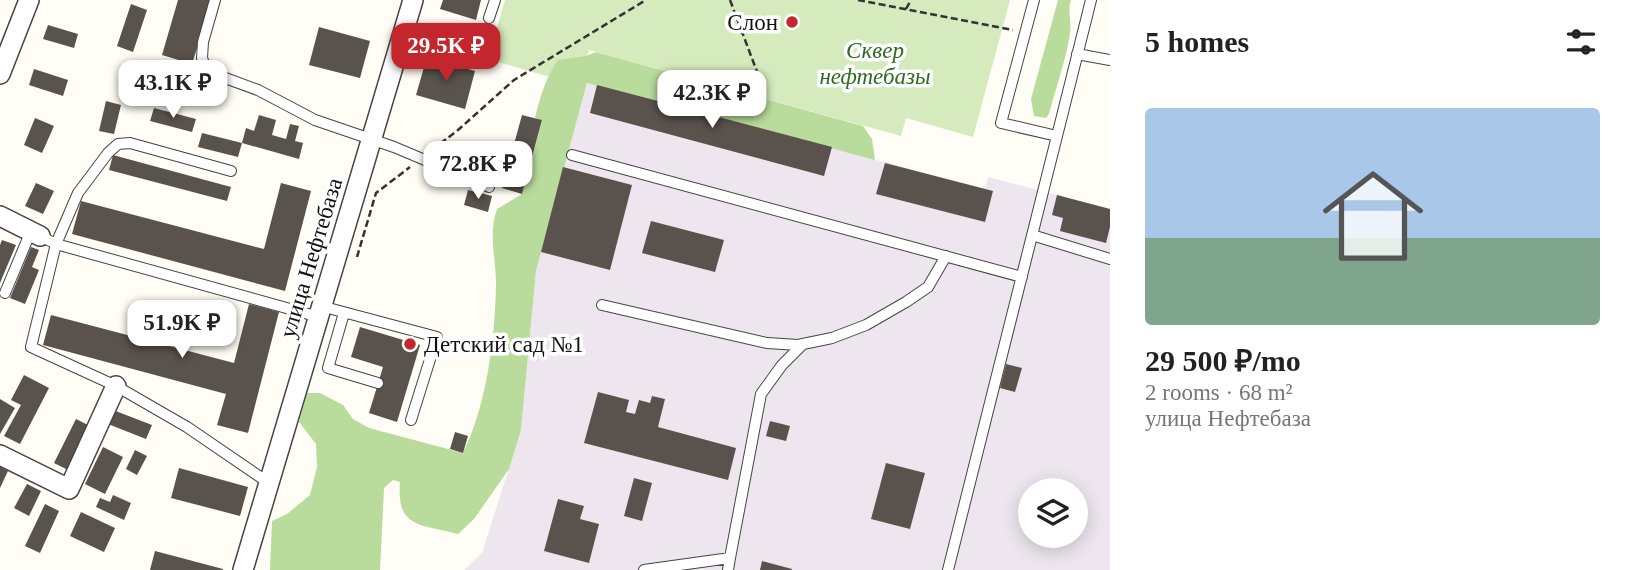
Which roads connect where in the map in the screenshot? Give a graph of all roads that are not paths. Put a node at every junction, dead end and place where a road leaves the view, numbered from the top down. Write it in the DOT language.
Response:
graph roads {
  1 [pos="29,0"];
  2 [pos="215,0"];
  3 [pos="413,0"];
  4 [pos="495,0"];
  5 [pos="1034,0"];
  6 [pos="1091,0"];
  7 [pos="489,18"];
  8 [pos="1077,54"];
  9 [pos="1110,60"];
  10 [pos="0,74"];
  11 [pos="1057,136"];
  12 [pos="372,139"];
  13 [pos="572,155"];
  14 [pos="231,172"];
  15 [pos="489,187"];
  16 [pos="0,216"];
  17 [pos="1032,235"];
  18 [pos="43,237"];
  19 [pos="946,257"];
  20 [pos="1110,259"];
  21 [pos="1022,277"];
  22 [pos="5,293"];
  23 [pos="602,305"];
  24 [pos="326,313"];
  25 [pos="344,313"];
  26 [pos="803,344"];
  27 [pos="378,383"];
  28 [pos="116,386"];
  29 [pos="411,420"];
  30 [pos="0,455"];
  31 [pos="269,483"];
  32 [pos="730,558"];
  33 [pos="243,570"];
  34 [pos="644,570"];
  35 [pos="728,570"];
  36 [pos="948,570"];
  1 -- 10 [label="street"];
  2 -- 12 [label="lane"];
  3 -- 12 [label="street, улица Нефтебаза"];
  4 -- 7 [label="lane"];
  5 -- 11 [label="lane"];
  6 -- 8 [label="lane"];
  8 -- 9 [label="lane"];
  8 -- 11 [label="lane"];
  11 -- 17 [label="lane"];
  12 -- 15 [label="lane"];
  12 -- 24 [label="street, улица Нефтебаза"];
  13 -- 19 [label="lane"];
  14 -- 18 [label="lane"];
  16 -- 18 [label="street"];
  17 -- 20 [label="lane"];
  17 -- 21 [label="lane"];
  18 -- 22 [label="lane"];
  18 -- 24 [label="lane"];
  18 -- 28 [label="lane"];
  19 -- 21 [label="lane"];
  19 -- 26 [label="lane"];
  21 -- 36 [label="lane"];
  23 -- 26 [label="lane"];
  24 -- 25 [label="lane"];
  24 -- 31 [label="street, улица Нефтебаза"];
  25 -- 27 [label="lane"];
  25 -- 29 [label="lane"];
  26 -- 32 [label="lane"];
  28 -- 30 [label="street"];
  28 -- 31 [label="lane"];
  31 -- 33 [label="street, улица Нефтебаза"];
  32 -- 34 [label="lane"];
  32 -- 35 [label="lane"];
}
